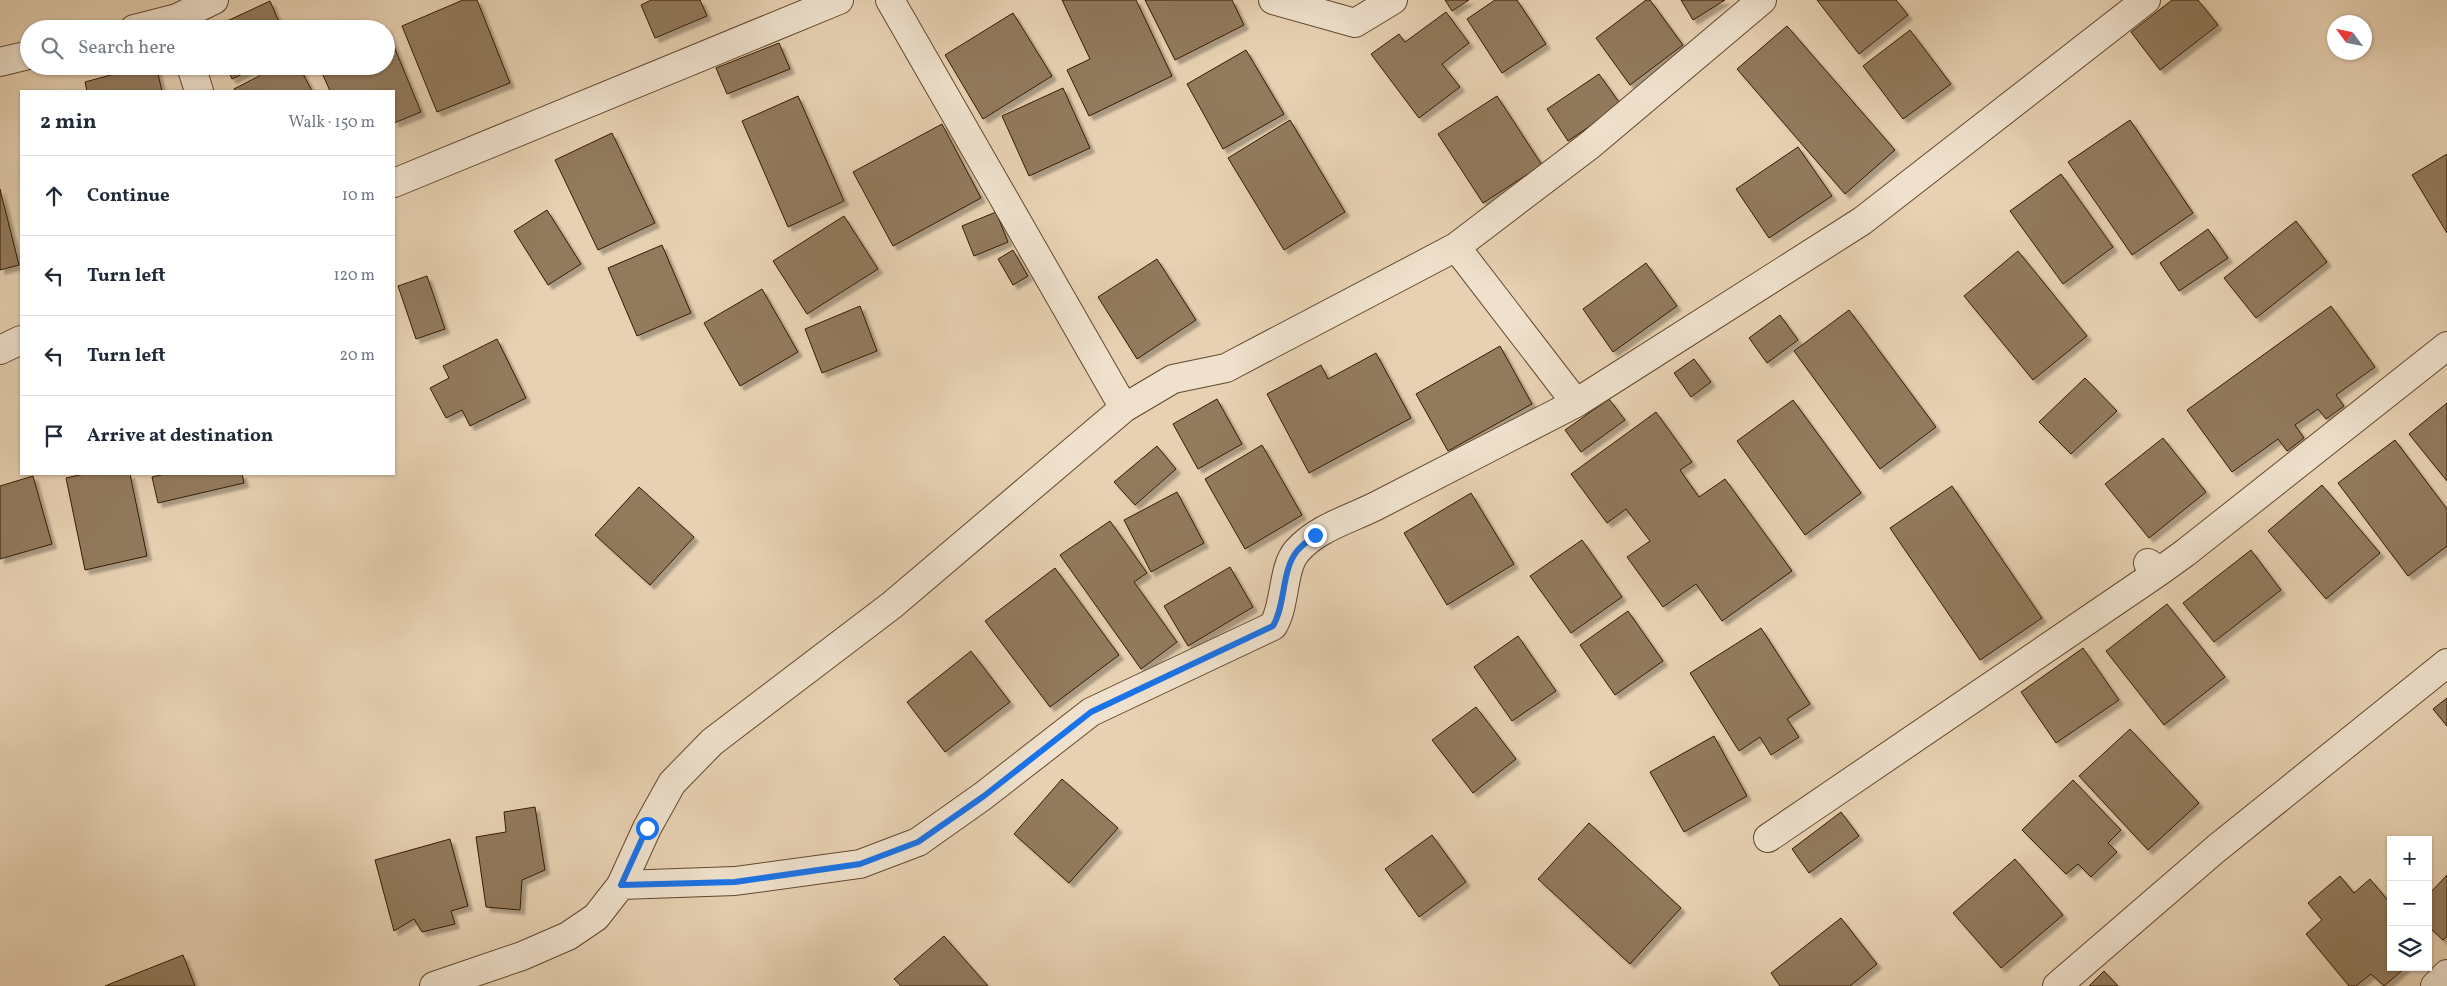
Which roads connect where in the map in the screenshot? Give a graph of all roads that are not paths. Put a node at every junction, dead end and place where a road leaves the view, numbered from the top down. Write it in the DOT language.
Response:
graph roads {
  1 [pos="214,0"];
  2 [pos="839,0"];
  3 [pos="890,0"];
  4 [pos="1273,0"];
  5 [pos="1393,0"];
  6 [pos="1762,0"];
  7 [pos="2146,0"];
  8 [pos="176,16"];
  9 [pos="163,20"];
  10 [pos="20,57"];
  11 [pos="0,62"];
  12 [pos="195,75"];
  13 [pos="199,90"];
  14 [pos="395,183"];
  15 [pos="1456,247"];
  16 [pos="20,340"];
  17 [pos="2447,346"];
  18 [pos="0,350"];
  19 [pos="1576,403"];
  20 [pos="1124,408"];
  21 [pos="2447,663"];
  22 [pos="1768,838"];
  23 [pos="621,885"];
  24 [pos="2447,974"];
  25 [pos="434,986"];
  26 [pos="2057,986"];
  27 [pos="2434,986"];
  1 -- 8 [label="street"];
  2 -- 14 [label="street"];
  3 -- 20 [label="street"];
  4 -- 5 [label="street"];
  6 -- 15 [label="street"];
  7 -- 19 [label="street"];
  8 -- 9 [label="street"];
  10 -- 11 [label="street"];
  12 -- 13 [label="street"];
  15 -- 19 [label="street"];
  15 -- 20 [label="street"];
  16 -- 18 [label="street"];
  17 -- 22 [label="street"];
  19 -- 23 [label="street"];
  20 -- 23 [label="street"];
  21 -- 26 [label="street"];
  23 -- 25 [label="street"];
  24 -- 27 [label="street"];
}
